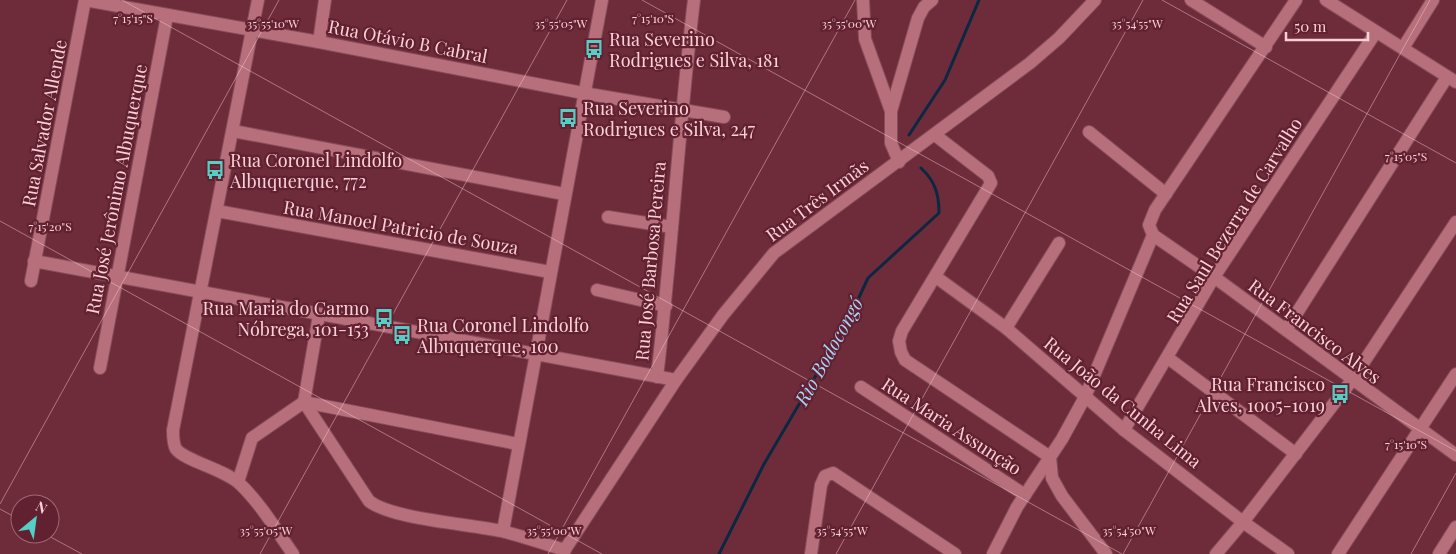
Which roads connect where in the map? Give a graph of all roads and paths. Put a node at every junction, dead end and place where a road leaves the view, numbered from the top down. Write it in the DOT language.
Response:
graph roads {
  1 [pos="85,0"];
  2 [pos="258,0"];
  3 [pos="325,0"];
  4 [pos="602,0"];
  5 [pos="694,0"];
  6 [pos="863,0"];
  7 [pos="932,0"];
  8 [pos="1095,0"];
  9 [pos="1191,0"];
  10 [pos="1296,0"];
  11 [pos="1326,0"];
  12 [pos="1433,0"];
  13 [pos="167,16"];
  14 [pos="252,30"];
  15 [pos="1376,32"];
  16 [pos="319,42"];
  17 [pos="1266,47"];
  18 [pos="1403,48"];
  19 [pos="1451,80"];
  20 [pos="583,94"];
  21 [pos="681,111"];
  22 [pos="891,111"];
  23 [pos="724,117"];
  24 [pos="233,131"];
  25 [pos="1089,132"];
  26 [pos="935,135"];
  27 [pos="900,161"];
  28 [pos="564,194"];
  29 [pos="1166,194"];
  30 [pos="217,211"];
  31 [pos="608,217"];
  32 [pos="1456,222"];
  33 [pos="672,227"];
  34 [pos="1153,235"];
  35 [pos="1059,242"];
  36 [pos="34,261"];
  37 [pos="550,272"];
  38 [pos="117,277"];
  39 [pos="936,277"];
  40 [pos="1214,277"];
  41 [pos="30,281"];
  42 [pos="596,290"];
  43 [pos="201,294"];
  44 [pos="666,306"];
  45 [pos="319,315"];
  46 [pos="1006,328"];
  47 [pos="1286,330"];
  48 [pos="535,355"];
  49 [pos="1168,358"];
  50 [pos="100,368"];
  51 [pos="1456,374"];
  52 [pos="658,377"];
  53 [pos="676,380"];
  54 [pos="1352,380"];
  55 [pos="861,387"];
  56 [pos="1085,397"];
  57 [pos="304,402"];
  58 [pos="1124,430"];
  59 [pos="1420,430"];
  60 [pos="518,444"];
  61 [pos="1296,454"];
  62 [pos="1456,455"];
  63 [pos="1050,456"];
  64 [pos="238,482"];
  65 [pos="1025,495"];
  66 [pos="1243,522"];
  67 [pos="1456,527"];
  68 [pos="503,531"];
  69 [pos="563,552"];
  70 [pos="1443,553"];
  71 [pos="293,554"];
  72 [pos="811,554"];
  73 [pos="955,554"];
  74 [pos="993,554"];
  75 [pos="1106,554"];
  76 [pos="1216,554"];
  77 [pos="1288,554"];
  78 [pos="1338,554"];
  1 -- 13 [label="street, Rua Otávio B Cabral"];
  1 -- 36 [label="street, Rua Salvador Allende"];
  2 -- 14 [label="street"];
  3 -- 16 [label="street"];
  4 -- 20 [label="street"];
  5 -- 21 [label="street, Rua José Barbosa Pereira"];
  6 -- 22 [label="street"];
  7 -- 22 [label="street"];
  8 -- 26 [label="street, Rua Três Irmãs"];
  9 -- 17 [label="street"];
  10 -- 17 [label="street"];
  11 -- 15 [label="street"];
  12 -- 18 [label="street"];
  13 -- 14 [label="street, Rua Otávio B Cabral"];
  13 -- 38 [label="street, Rua José Jerônimo Albuquerque"];
  14 -- 16 [label="street, Rua Otávio B Cabral"];
  14 -- 24 [label="street"];
  15 -- 18 [label="street"];
  15 -- 40 [label="street, Rua Saul Bezerra de Carvalho"];
  16 -- 20 [label="street, Rua Otávio B Cabral"];
  17 -- 29 [label="street"];
  18 -- 19 [label="street"];
  19 -- 47 [label="street"];
  20 -- 21 [label="street, Rua Otávio B Cabral"];
  20 -- 28 [label="street"];
  21 -- 23 [label="street, Rua Otávio B Cabral"];
  21 -- 33 [label="street, Rua José Barbosa Pereira"];
  22 -- 27 [label="street"];
  24 -- 28 [label="street"];
  24 -- 30 [label="street"];
  25 -- 29 [label="street"];
  26 -- 27 [label="street, Rua Três Irmãs"];
  26 -- 39 [label="street"];
  27 -- 53 [label="street, Rua Três Irmãs"];
  28 -- 37 [label="street"];
  29 -- 34 [label="street"];
  30 -- 37 [label="street, Rua Manoel Patricio de Souza"];
  30 -- 43 [label="street"];
  31 -- 33 [label="street"];
  32 -- 54 [label="street"];
  33 -- 44 [label="street, Rua José Barbosa Pereira"];
  34 -- 40 [label="street, Rua Francisco Alves"];
  34 -- 56 [label="street"];
  35 -- 46 [label="street"];
  36 -- 38 [label="street"];
  36 -- 41 [label="street, Rua Salvador Allende"];
  37 -- 48 [label="street"];
  38 -- 43 [label="street"];
  38 -- 50 [label="street, Rua José Jerônimo Albuquerque"];
  39 -- 46 [label="street, Rua João da Cunha Lima"];
  39 -- 63 [label="street"];
  40 -- 47 [label="street, Rua Francisco Alves"];
  40 -- 49 [label="street, Rua Saul Bezerra de Carvalho"];
  42 -- 44 [label="street"];
  43 -- 45 [label="street"];
  43 -- 64 [label="street"];
  44 -- 52 [label="street, Rua José Barbosa Pereira"];
  45 -- 48 [label="street"];
  45 -- 57 [label="street"];
  46 -- 56 [label="street, Rua João da Cunha Lima"];
  47 -- 54 [label="street, Rua Francisco Alves"];
  48 -- 52 [label="street"];
  48 -- 60 [label="street"];
  49 -- 58 [label="street, Rua Saul Bezerra de Carvalho"];
  49 -- 61 [label="street"];
  51 -- 59 [label="street"];
  52 -- 53 [label="street"];
  53 -- 69 [label="street, Rua Três Irmãs"];
  54 -- 59 [label="street, Rua Francisco Alves"];
  54 -- 61 [label="street"];
  55 -- 65 [label="street, Rua Maria Assunção"];
  56 -- 58 [label="street, Rua João da Cunha Lima"];
  56 -- 63 [label="street"];
  57 -- 60 [label="street"];
  57 -- 64 [label="street"];
  57 -- 68 [label="street"];
  58 -- 66 [label="street, Rua João da Cunha Lima"];
  59 -- 62 [label="street, Rua Francisco Alves"];
  59 -- 78 [label="street"];
  60 -- 68 [label="street"];
  61 -- 66 [label="street"];
  63 -- 65 [label="street"];
  63 -- 75 [label="street"];
  64 -- 71 [label="street"];
  65 -- 74 [label="street"];
  66 -- 76 [label="street"];
  66 -- 77 [label="street, Rua João da Cunha Lima"];
  67 -- 70 [label="street"];
  68 -- 69 [label="street"];
  72 -- 73 [label="street"];
}
